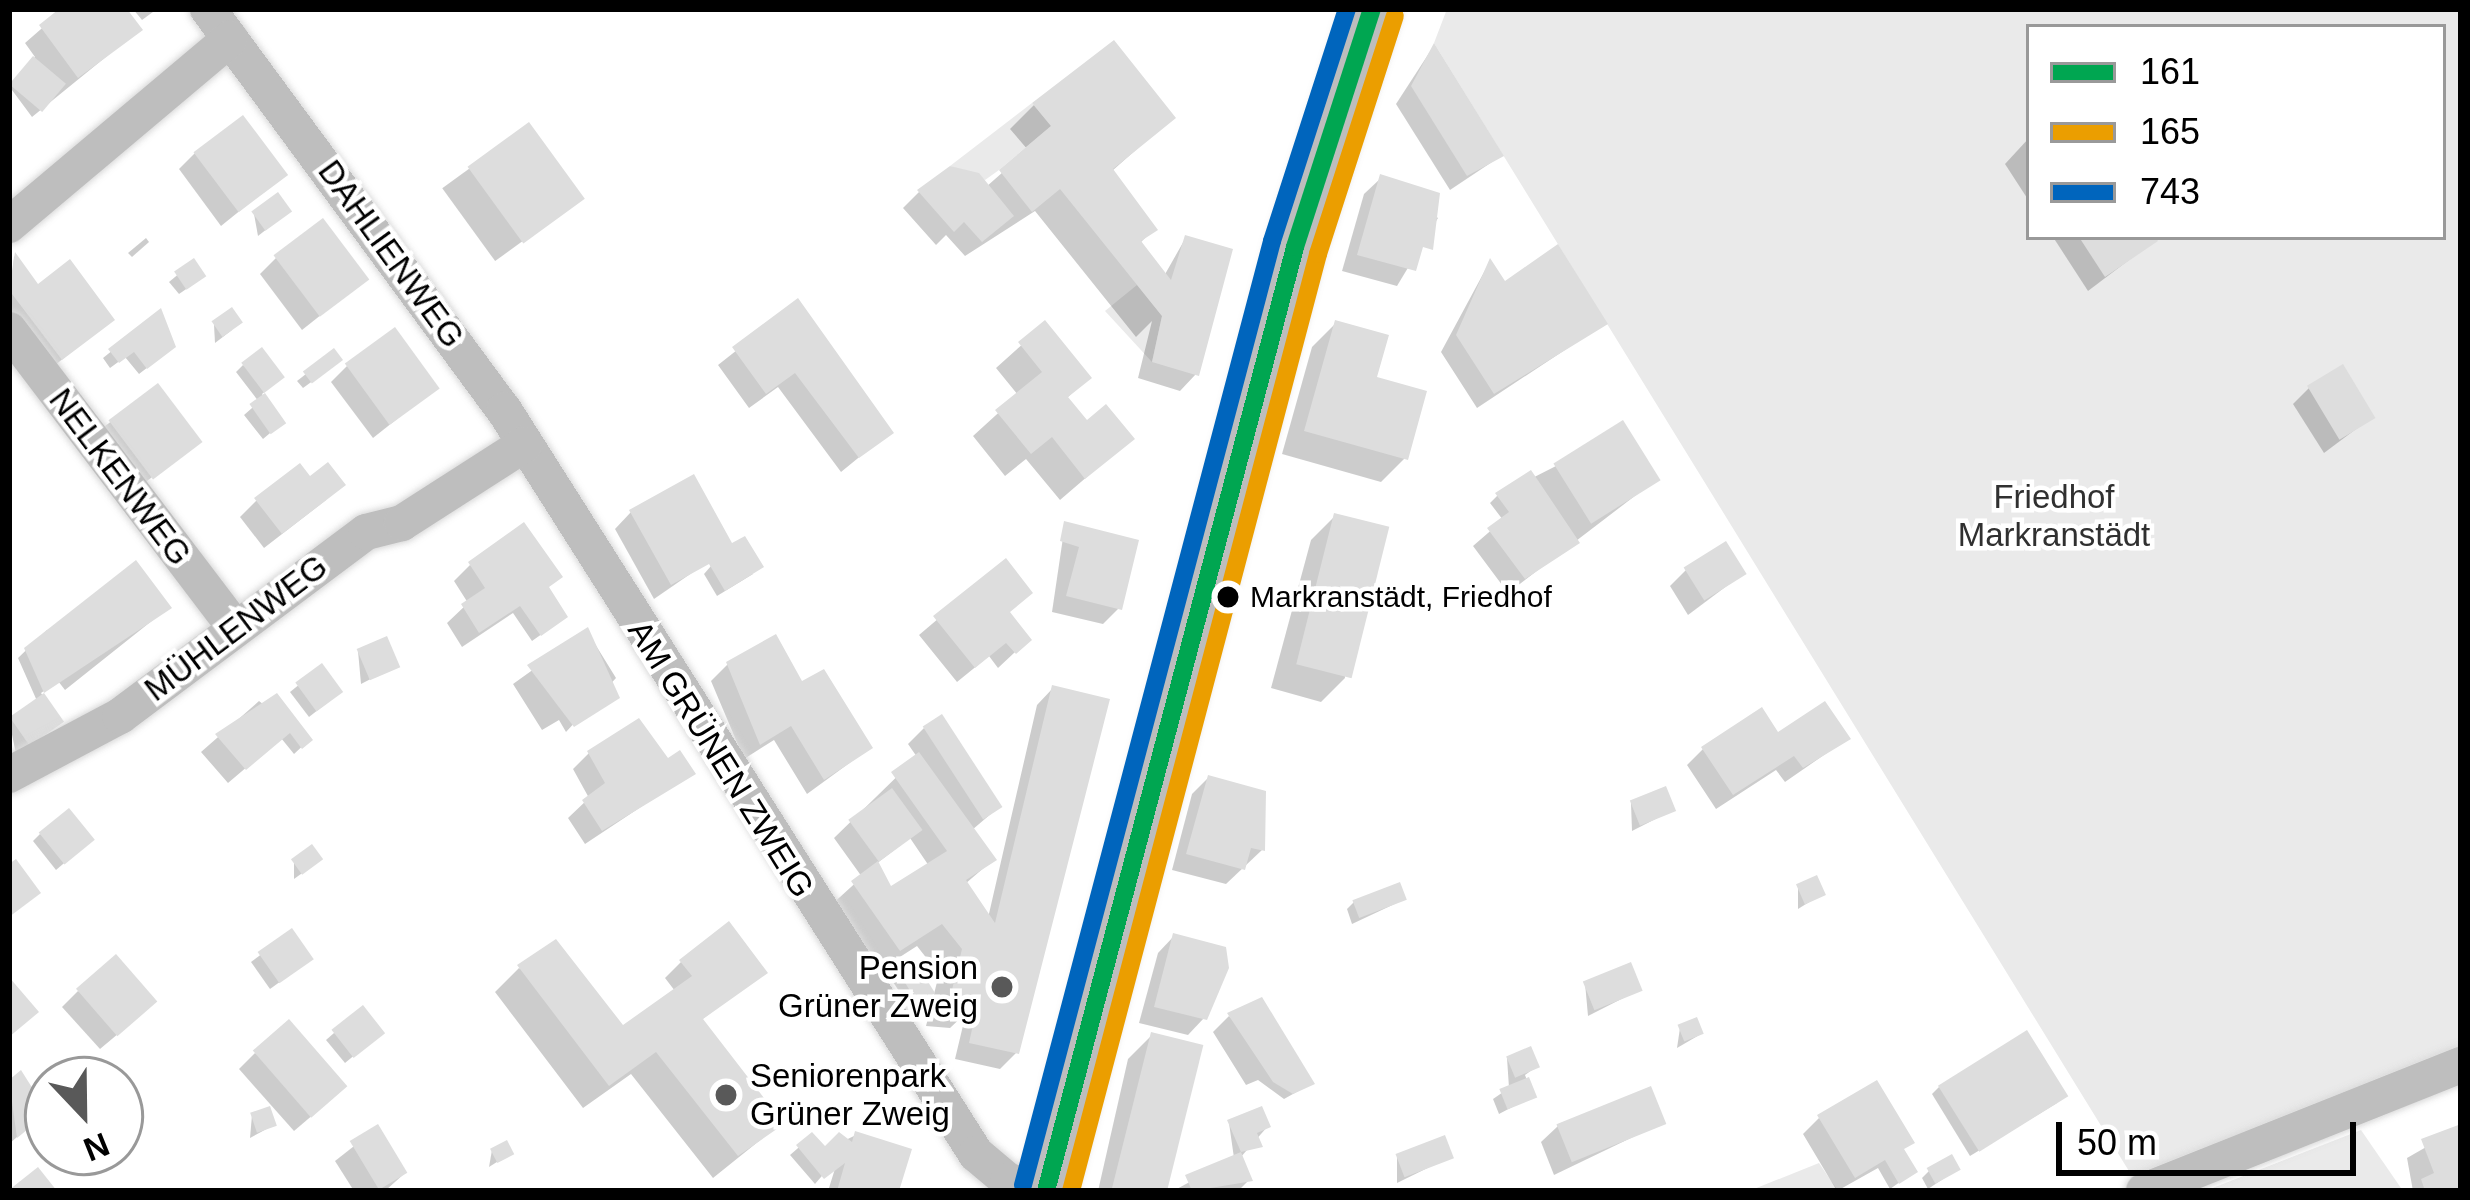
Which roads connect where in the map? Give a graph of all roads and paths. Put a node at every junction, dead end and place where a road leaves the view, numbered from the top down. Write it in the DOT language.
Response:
graph roads {
  1 [pos="1372,9"];
  2 [pos="219,24"];
  3 [pos="9,225"];
  4 [pos="9,330"];
  5 [pos="533,460"];
  6 [pos="231,623"];
  7 [pos="9,776"];
  8 [pos="2461,1065"];
  9 [pos="1046,1191"];
  10 [pos="2144,1191"];
  1 -- 9 [label="main road"];
  2 -- 3 [label="street, DAHLIENWEG"];
  2 -- 5 [label="street, DAHLIENWEG"];
  4 -- 6 [label="street, NELKENWEG"];
  5 -- 6 [label="street, MÜHLENWEG"];
  5 -- 9 [label="street, AM GRÜNEN ZWEIG"];
  6 -- 7 [label="street, MÜHLENWEG"];
  8 -- 10 [label="street"];
}
